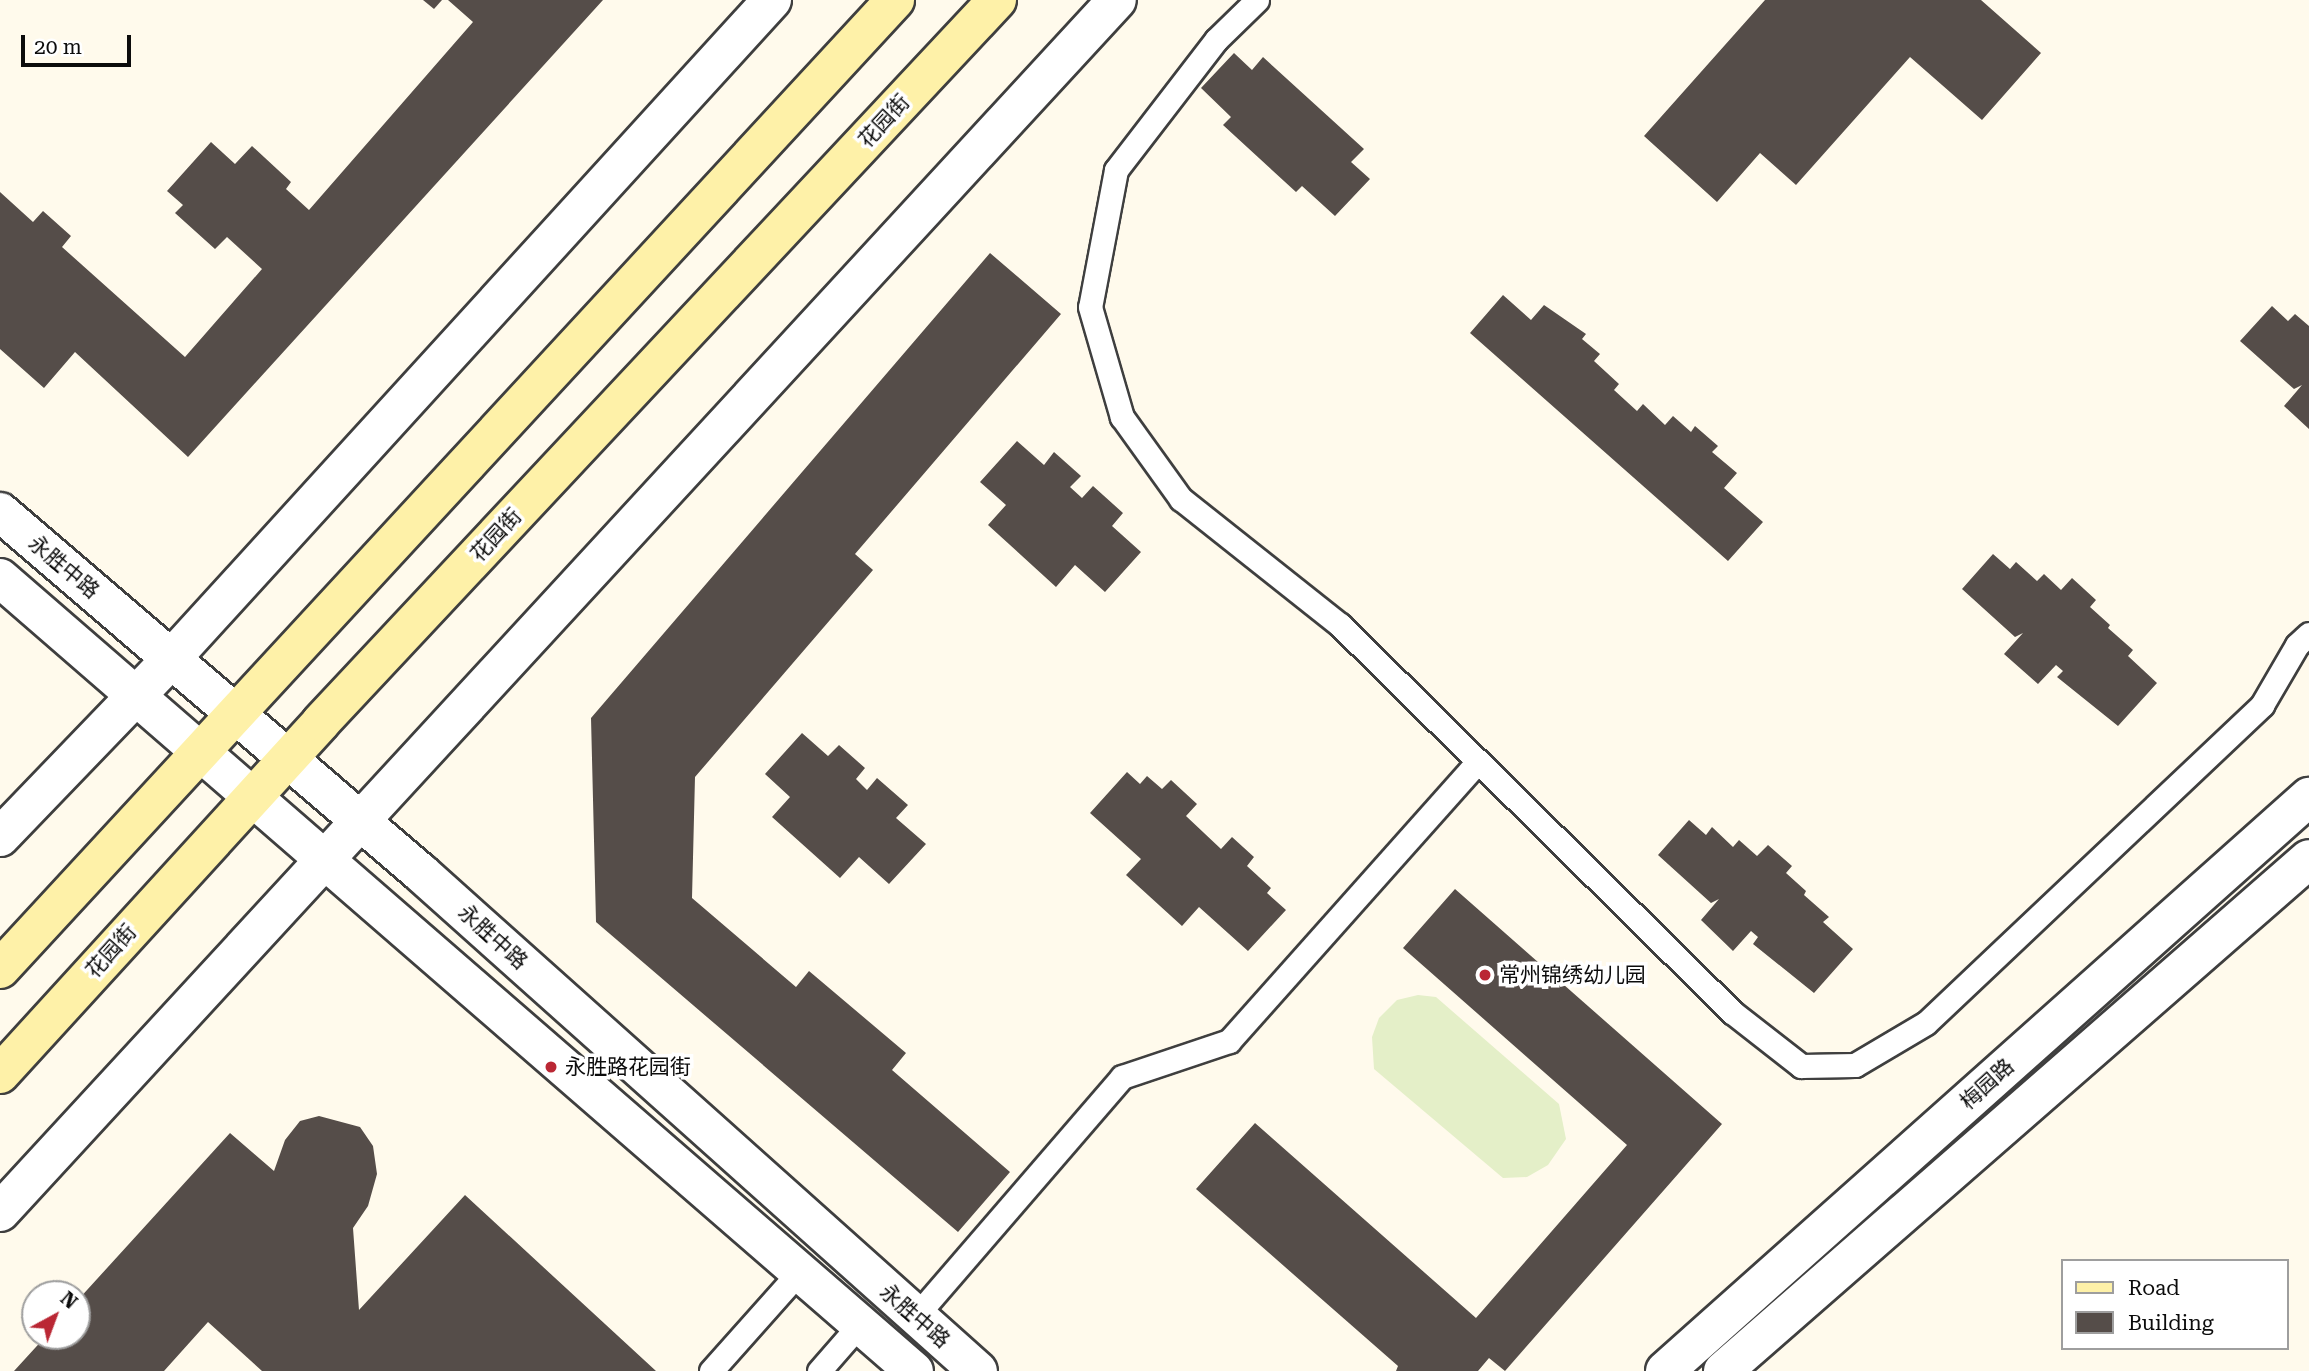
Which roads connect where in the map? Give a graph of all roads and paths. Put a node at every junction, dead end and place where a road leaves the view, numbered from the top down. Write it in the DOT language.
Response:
graph roads {
  1 [pos="772,0"];
  2 [pos="895,0"];
  3 [pos="997,0"];
  4 [pos="1117,0"];
  5 [pos="1257,0"];
  6 [pos="0,512"];
  7 [pos="0,578"];
  8 [pos="2309,634"];
  9 [pos="171,659"];
  10 [pos="134,695"];
  11 [pos="234,716"];
  12 [pos="199,752"];
  13 [pos="288,758"];
  14 [pos="1476,764"];
  15 [pos="253,796"];
  16 [pos="2309,797"];
  17 [pos="362,821"];
  18 [pos="0,837"];
  19 [pos="327,858"];
  20 [pos="2309,859"];
  21 [pos="0,969"];
  22 [pos="0,1074"];
  23 [pos="0,1212"];
  24 [pos="800,1271"];
  25 [pos="915,1317"];
  26 [pos="860,1324"];
  27 [pos="711,1371"];
  28 [pos="819,1371"];
  29 [pos="914,1371"];
  30 [pos="978,1371"];
  31 [pos="1665,1371"];
  32 [pos="1723,1371"];
  1 -- 9 [label="street"];
  2 -- 11 [label="main road"];
  3 -- 13 [label="main road, 花园街"];
  4 -- 17 [label="street"];
  5 -- 14 [label="lane"];
  6 -- 9 [label="street, 永胜中路"];
  7 -- 10 [label="street, 永胜中路"];
  8 -- 14 [label="lane"];
  9 -- 10 [label="street"];
  9 -- 11 [label="street, 永胜中路"];
  10 -- 12 [label="street, 永胜中路"];
  10 -- 18 [label="street"];
  11 -- 12 [label="main road"];
  11 -- 13 [label="street, 永胜中路"];
  12 -- 15 [label="street, 永胜中路"];
  12 -- 21 [label="main road"];
  13 -- 15 [label="main road, 花园街"];
  13 -- 17 [label="street, 永胜中路"];
  14 -- 25 [label="lane"];
  15 -- 19 [label="street, 永胜中路"];
  15 -- 22 [label="main road, 花园街"];
  16 -- 31 [label="street, 梅园路"];
  17 -- 19 [label="street"];
  17 -- 25 [label="street, 永胜中路"];
  19 -- 23 [label="street"];
  19 -- 24 [label="street, 永胜中路"];
  20 -- 32 [label="street, 梅园路"];
  24 -- 26 [label="street, 永胜中路"];
  24 -- 27 [label="lane"];
  25 -- 30 [label="street, 永胜中路"];
  26 -- 28 [label="lane"];
  26 -- 29 [label="street, 永胜中路"];
}
